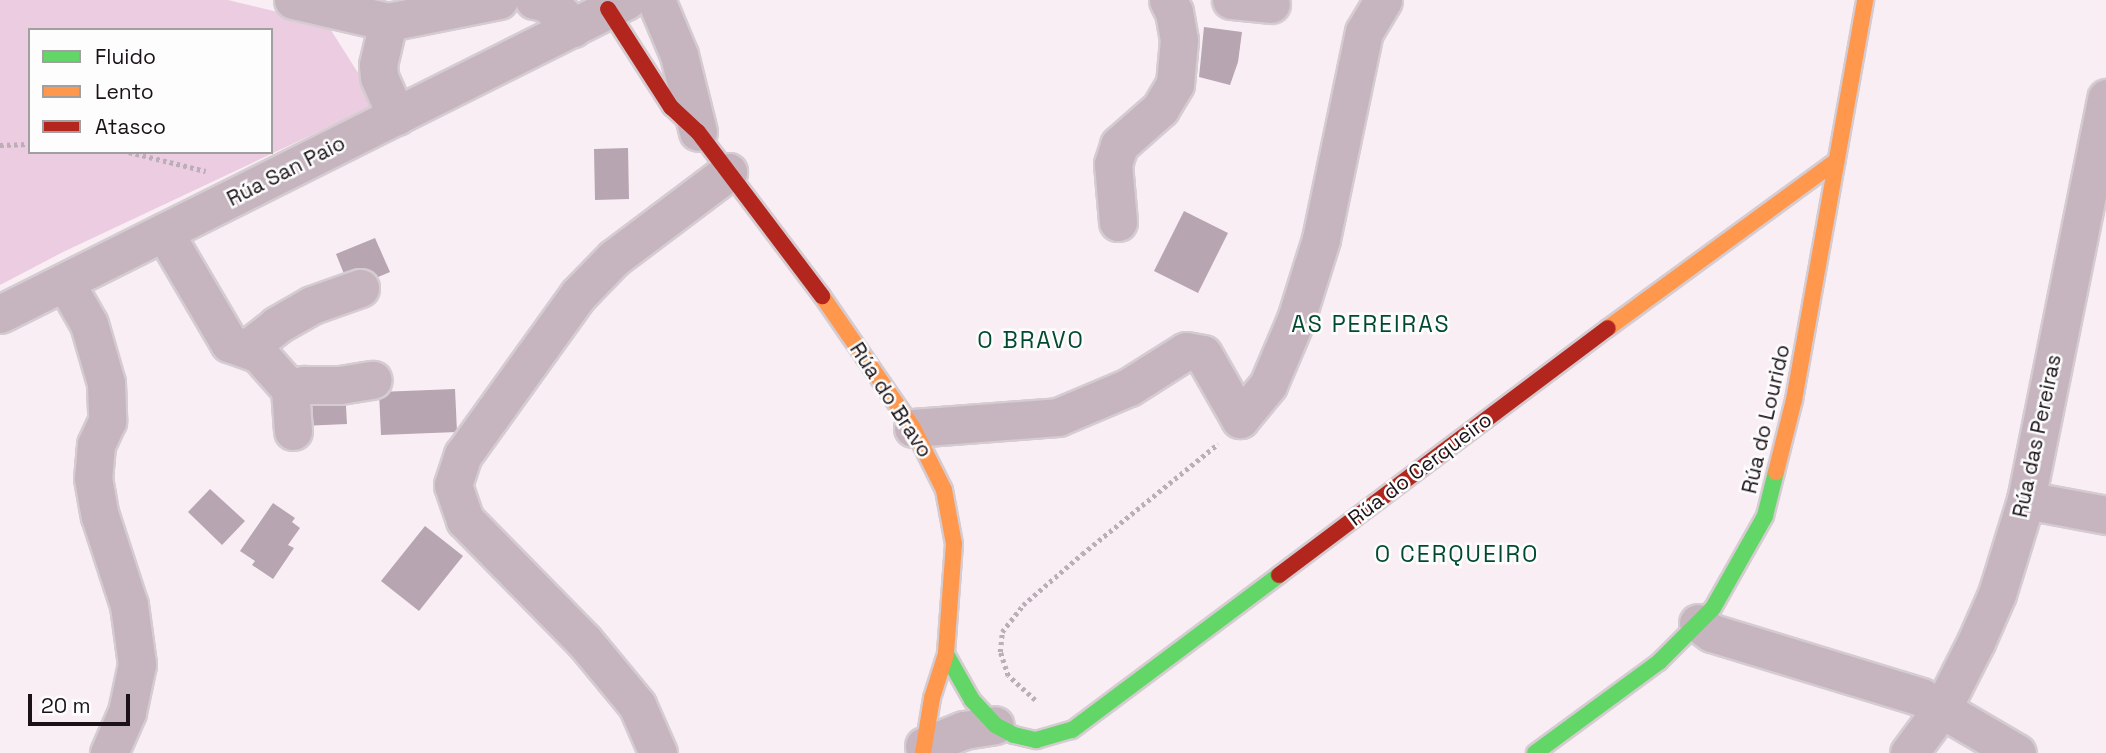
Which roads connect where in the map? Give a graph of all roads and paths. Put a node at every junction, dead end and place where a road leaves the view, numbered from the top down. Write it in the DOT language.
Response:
graph roads {
  1 [pos="293,0"];
  2 [pos="499,0"];
  3 [pos="534,0"];
  4 [pos="656,0"];
  5 [pos="1231,0"];
  6 [pos="1383,0"];
  7 [pos="1865,0"];
  8 [pos="1179,1"];
  9 [pos="1271,4"];
  10 [pos="617,5"];
  11 [pos="388,22"];
  12 [pos="573,28"];
  13 [pos="2106,98"];
  14 [pos="396,116"];
  15 [pos="698,132"];
  16 [pos="28,144"];
  17 [pos="0,145"];
  18 [pos="137,154"];
  19 [pos="1836,161"];
  20 [pos="208,172"];
  21 [pos="728,172"];
  22 [pos="1118,222"];
  23 [pos="164,232"];
  24 [pos="65,282"];
  25 [pos="360,288"];
  26 [pos="0,314"];
  27 [pos="248,348"];
  28 [pos="373,380"];
  29 [pos="290,389"];
  30 [pos="1240,419"];
  31 [pos="914,428"];
  32 [pos="293,431"];
  33 [pos="2026,500"];
  34 [pos="2106,515"];
  35 [pos="1698,623"];
  36 [pos="946,654"];
  37 [pos="1043,706"];
  38 [pos="1943,707"];
  39 [pos="995,725"];
  40 [pos="924,750"];
  41 [pos="109,753"];
  42 [pos="658,753"];
  43 [pos="1535,753"];
  44 [pos="1909,753"];
  45 [pos="2017,753"];
  1 -- 11 [label="street"];
  2 -- 11 [label="street"];
  3 -- 12 [label="street"];
  4 -- 15 [label="street, Rúa do Bravo"];
  5 -- 9 [label="street"];
  6 -- 30 [label="street"];
  7 -- 19 [label="street, Rúa do Lourido"];
  8 -- 22 [label="street"];
  10 -- 12 [label="street, Rúa San Paio"];
  10 -- 15 [label="street, Rúa do Bravo"];
  11 -- 14 [label="street"];
  12 -- 14 [label="street, Rúa San Paio"];
  13 -- 33 [label="street, Rúa das Pereiras"];
  14 -- 23 [label="street, Rúa San Paio"];
  15 -- 21 [label="street, Rúa do Bravo"];
  16 -- 17 [label="path"];
  18 -- 20 [label="path"];
  19 -- 35 [label="street, Rúa do Lourido"];
  19 -- 39 [label="street, Rúa do Cerqueiro"];
  21 -- 31 [label="street, Rúa do Bravo"];
  21 -- 42 [label="street"];
  23 -- 24 [label="street, Rúa San Paio"];
  23 -- 27 [label="street"];
  24 -- 26 [label="street, Rúa San Paio"];
  24 -- 41 [label="street"];
  25 -- 27 [label="street"];
  27 -- 29 [label="street"];
  28 -- 29 [label="street"];
  29 -- 32 [label="street"];
  30 -- 31 [label="street"];
  30 -- 37 [label="path"];
  31 -- 36 [label="street, Rúa do Bravo"];
  33 -- 34 [label="street"];
  33 -- 38 [label="street, Rúa das Pereiras"];
  35 -- 38 [label="street"];
  35 -- 43 [label="street, Rúa do Lourido"];
  36 -- 39 [label="street, Rúa do Cerqueiro"];
  36 -- 40 [label="street, Rúa do Bravo"];
  38 -- 44 [label="street, Rúa das Pereiras"];
  38 -- 45 [label="street"];
  39 -- 40 [label="street"];
}
